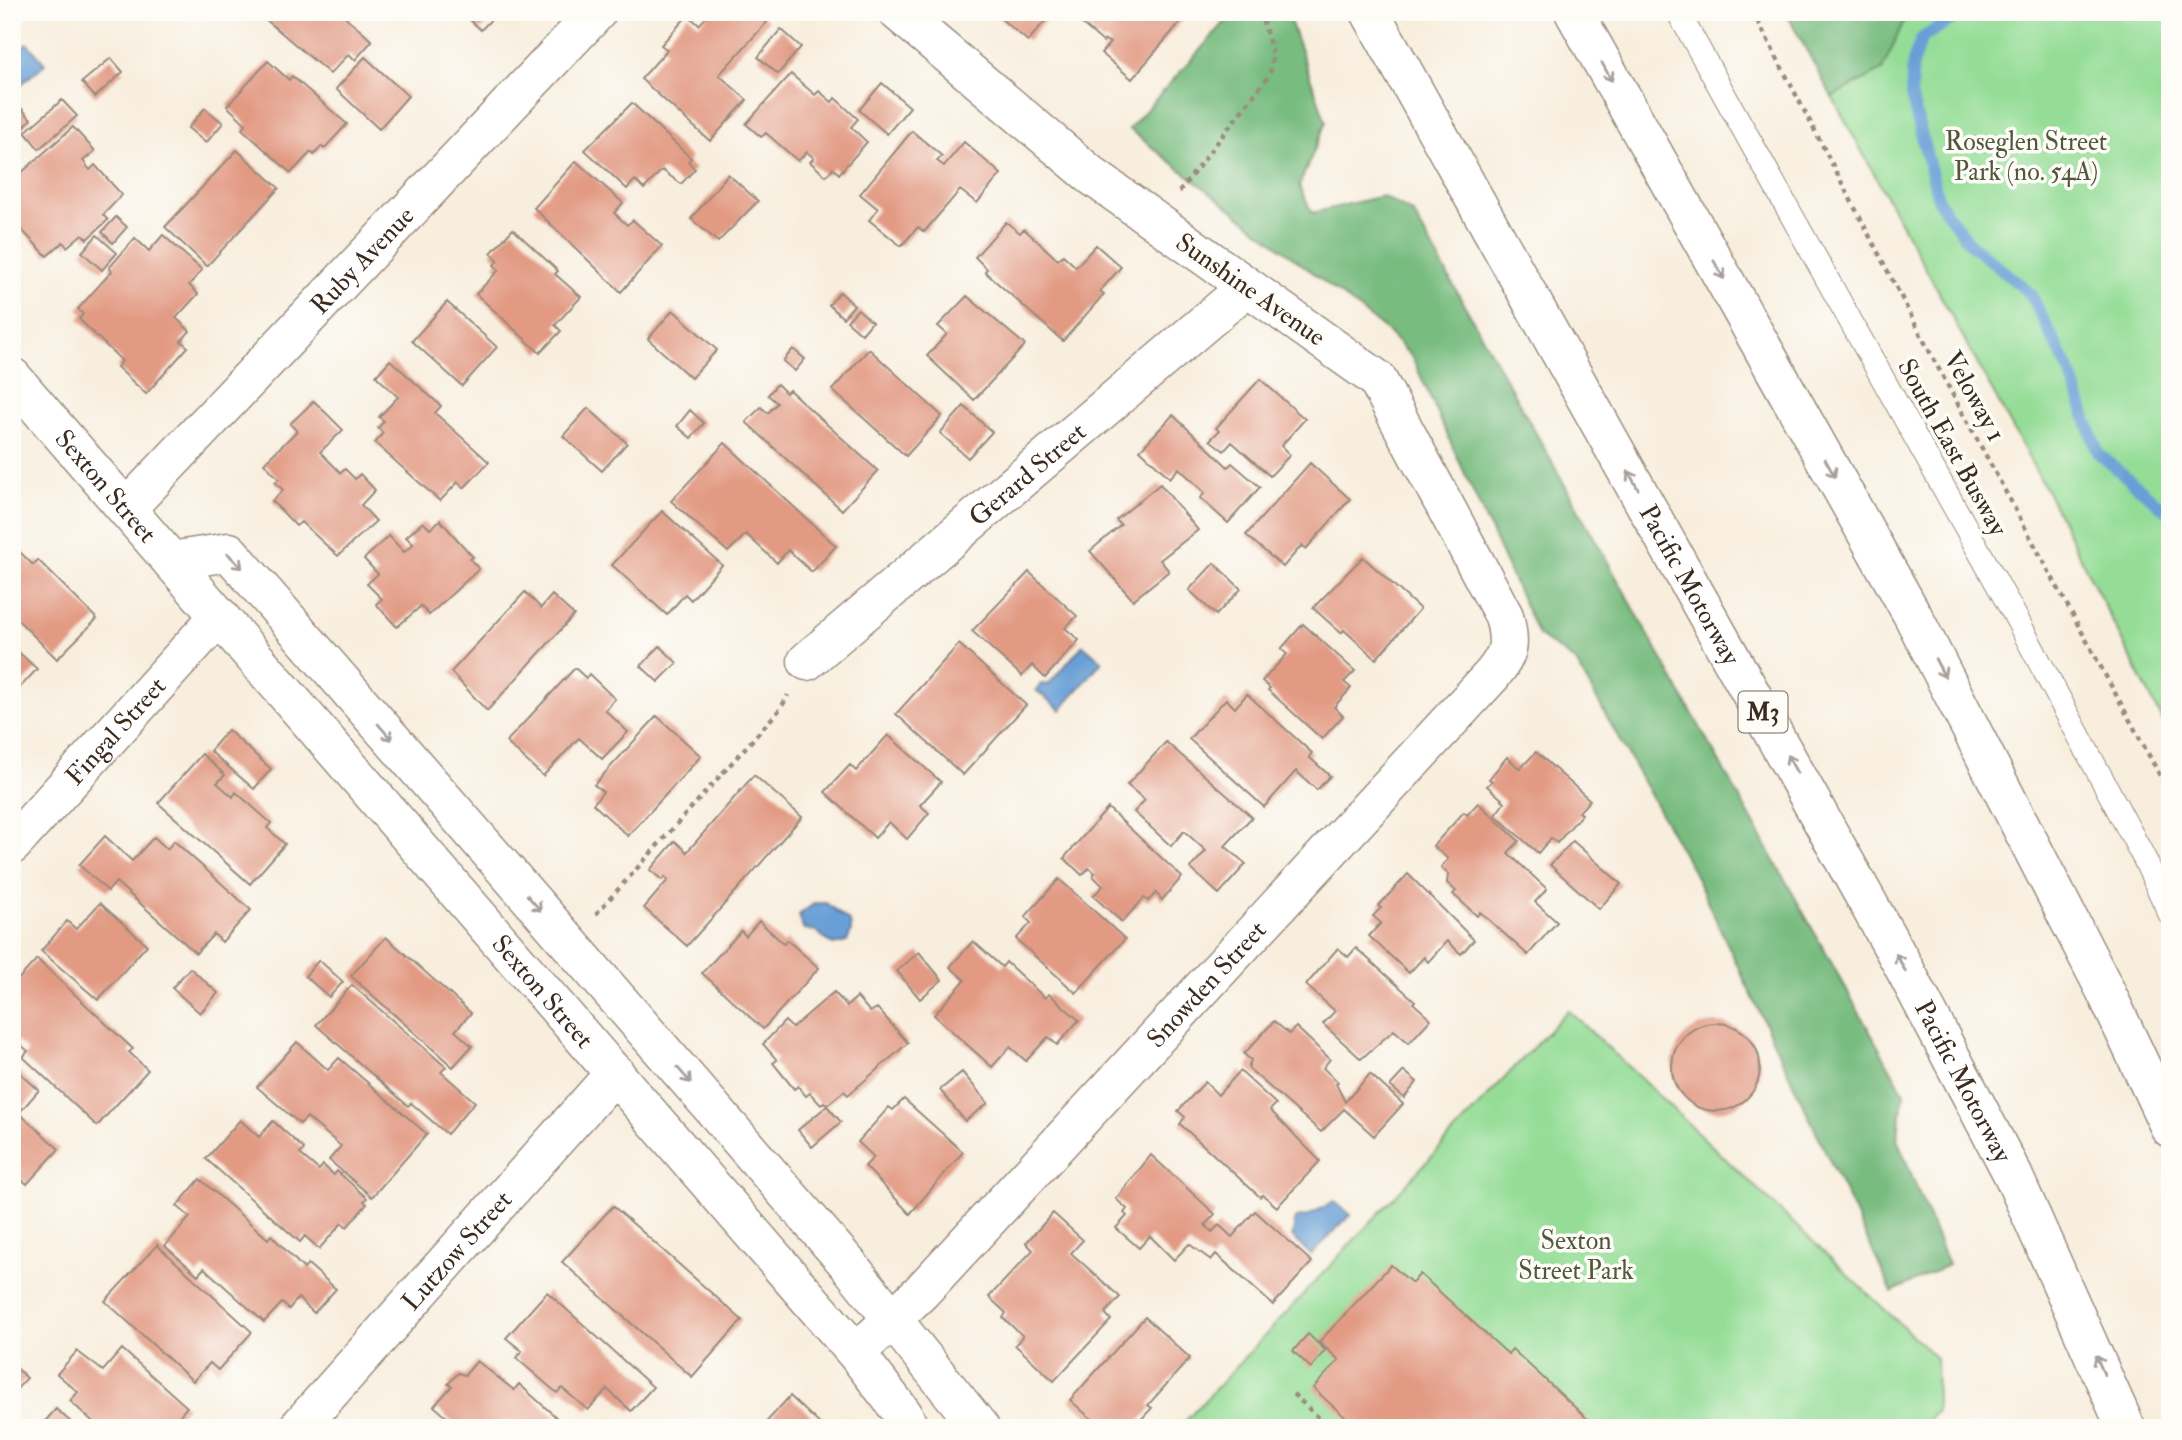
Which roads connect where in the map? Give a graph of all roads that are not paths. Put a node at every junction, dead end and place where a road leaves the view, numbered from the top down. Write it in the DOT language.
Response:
graph roads {
  1 [pos="597,12"];
  2 [pos="898,12"];
  3 [pos="1370,12"];
  4 [pos="1574,12"];
  5 [pos="1678,12"];
  6 [pos="1247,287"];
  7 [pos="12,377"];
  8 [pos="127,509"];
  9 [pos="172,561"];
  10 [pos="219,616"];
  11 [pos="1510,640"];
  12 [pos="807,660"];
  13 [pos="12,845"];
  14 [pos="2170,914"];
  15 [pos="615,1073"];
  16 [pos="2170,1128"];
  17 [pos="892,1321"];
  18 [pos="856,1353"];
  19 [pos="298,1428"];
  20 [pos="909,1428"];
  21 [pos="980,1428"];
  22 [pos="2126,1428"];
  1 -- 8 [label="main road, Ruby Avenue"];
  2 -- 6 [label="main road, Sunshine Avenue"];
  22 -- 3 [label="main road, Pacific Motorway / M3, one-way"];
  4 -- 16 [label="main road, one-way"];
  5 -- 14 [label="lane, South East Busway"];
  6 -- 11 [label="main road, Sunshine Avenue"];
  6 -- 12 [label="main road, Gerard Street"];
  7 -- 8 [label="main road, Sexton Street"];
  8 -- 9 [label="main road, Sexton Street"];
  9 -- 10 [label="main road, Sexton Street"];
  9 -- 17 [label="main road, Sexton Street, one-way"];
  10 -- 13 [label="main road, Fingal Street"];
  10 -- 15 [label="main road, Sexton Street"];
  11 -- 17 [label="main road, Snowden Street"];
  15 -- 18 [label="main road, Sexton Street"];
  15 -- 19 [label="main road, Lutzow Street"];
  17 -- 18 [label="main road, Snowden Street"];
  17 -- 21 [label="main road"];
  18 -- 20 [label="main road, Sexton Street"];
}
